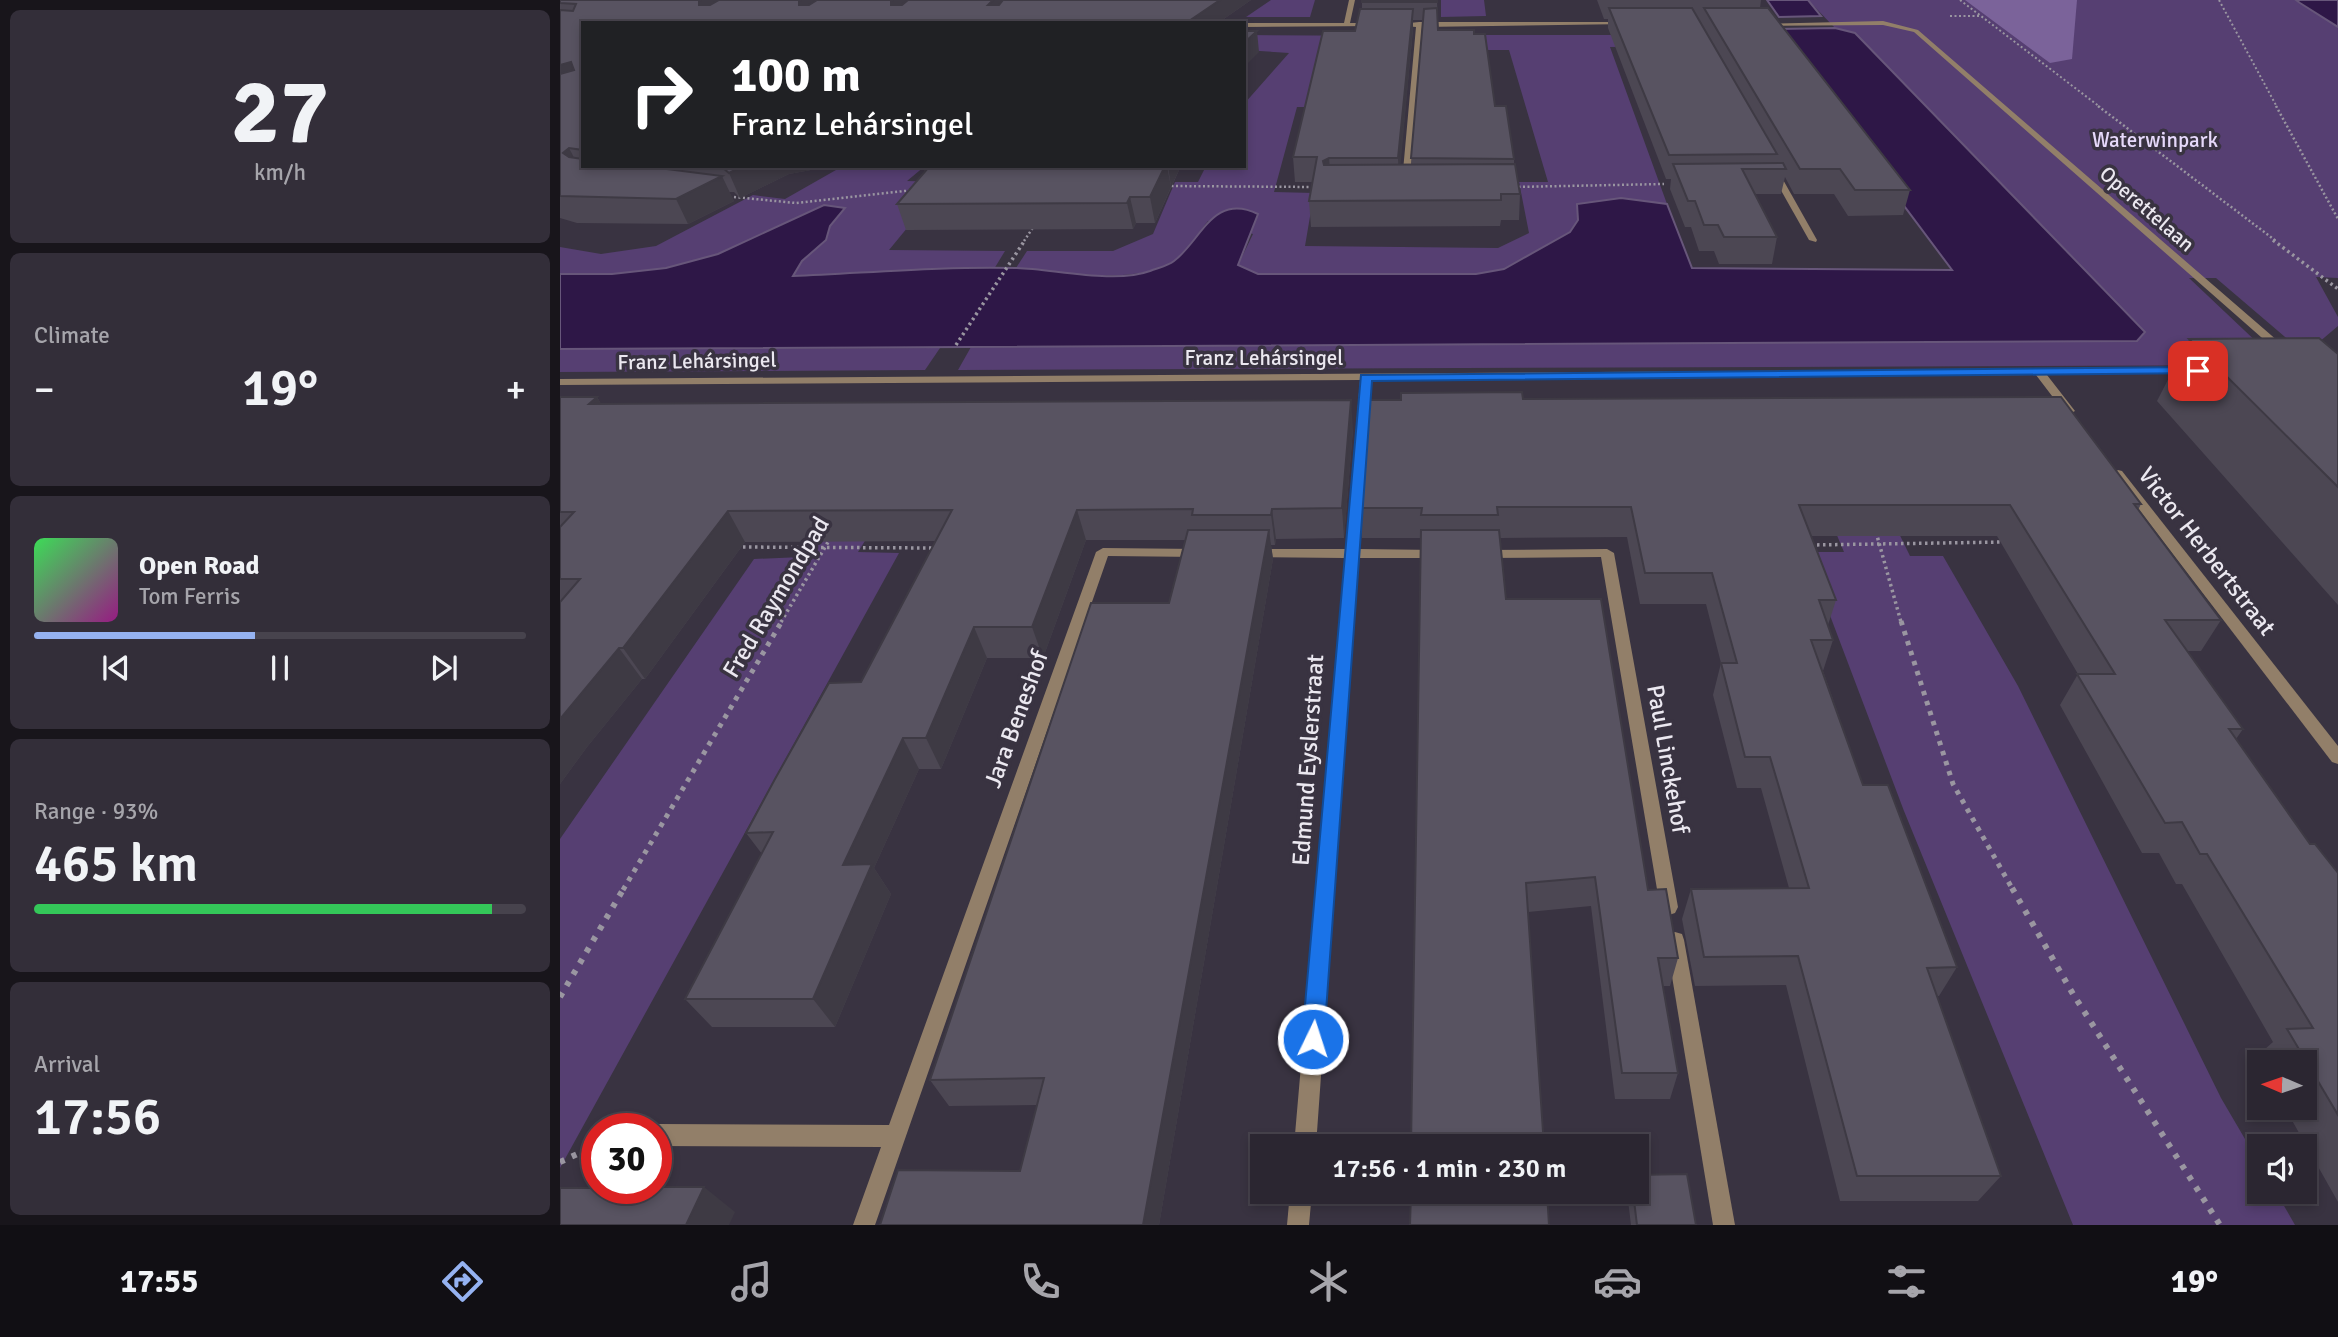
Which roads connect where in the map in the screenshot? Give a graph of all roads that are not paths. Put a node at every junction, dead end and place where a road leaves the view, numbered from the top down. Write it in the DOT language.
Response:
graph roads {
  1 [pos="1352,0"];
  2 [pos="1419,24"];
  3 [pos="1639,24"];
  4 [pos="1747,24"];
  5 [pos="1246,25"];
  6 [pos="1347,25"];
  7 [pos="1768,159"];
  8 [pos="1768,183"];
  9 [pos="1781,183"];
  10 [pos="1393,187"];
  11 [pos="1405,187"];
  12 [pos="1418,187"];
  13 [pos="1813,240"];
  14 [pos="2293,360"];
  15 [pos="2206,371"];
  16 [pos="2040,373"];
  17 [pos="1366,377"];
  18 [pos="560,382"];
  19 [pos="2081,426"];
  20 [pos="2105,457"];
  21 [pos="1213,553"];
  22 [pos="1241,553"];
  23 [pos="1351,554"];
  24 [pos="2338,758"];
  25 [pos="1306,1134"];
  26 [pos="672,1135"];
  27 [pos="894,1136"];
  28 [pos="1300,1204"];
  29 [pos="864,1225"];
  30 [pos="1298,1225"];
  31 [pos="1724,1225"];
  1 -- 6 [label="street"];
  2 -- 3 [label="street"];
  2 -- 6 [label="street"];
  2 -- 11 [label="street"];
  4 -- 14 [label="street, Operettelaan"];
  5 -- 6 [label="street"];
  7 -- 9 [label="street"];
  8 -- 9 [label="street"];
  9 -- 13 [label="street"];
  10 -- 11 [label="street"];
  11 -- 12 [label="street"];
  15 -- 16 [label="street, Franz Lehársingel"];
  16 -- 17 [label="street, Franz Lehársingel"];
  16 -- 19 [label="street"];
  17 -- 18 [label="street, Franz Lehársingel"];
  17 -- 23 [label="street, Edmund Eyslerstraat"];
  20 -- 24 [label="street, Victor Herbertstraat"];
  21 -- 27 [label="street, Jara Beneshof"];
  22 -- 23 [label="street"];
  23 -- 25 [label="street, Edmund Eyslerstraat"];
  23 -- 31 [label="street, Paul Linckehof"];
  26 -- 27 [label="street"];
  27 -- 29 [label="street, Jara Beneshof"];
  28 -- 30 [label="street"];
}
